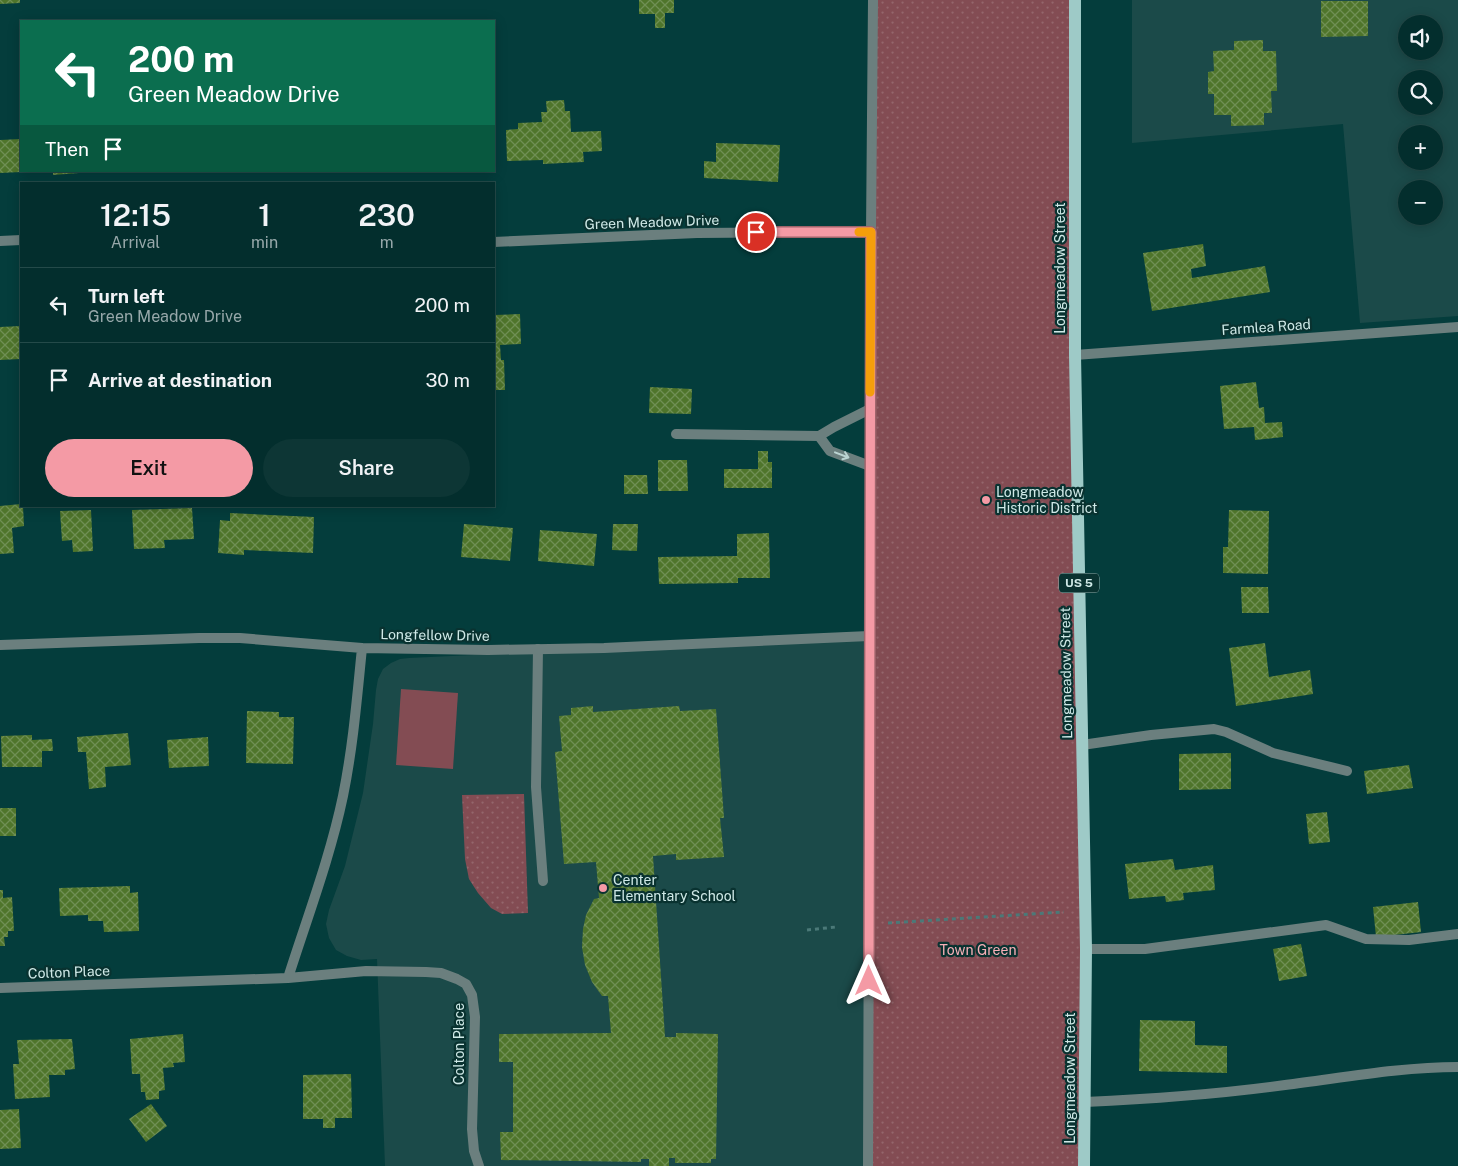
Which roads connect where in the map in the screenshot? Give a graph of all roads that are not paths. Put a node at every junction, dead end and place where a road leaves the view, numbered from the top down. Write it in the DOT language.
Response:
graph roads {
  1 [pos="873,0"];
  2 [pos="1075,0"];
  3 [pos="871,232"];
  4 [pos="20,240"];
  5 [pos="0,241"];
  6 [pos="495,242"];
  7 [pos="1458,327"];
  8 [pos="1076,355"];
  9 [pos="870,409"];
  10 [pos="676,434"];
  11 [pos="819,436"];
  12 [pos="870,466"];
  13 [pos="869,636"];
  14 [pos="0,645"];
  15 [pos="362,648"];
  16 [pos="538,649"];
  17 [pos="1082,746"];
  18 [pos="1347,771"];
  19 [pos="543,881"];
  20 [pos="1458,934"];
  21 [pos="1086,949"];
  22 [pos="288,978"];
  23 [pos="0,988"];
  24 [pos="1458,1067"];
  25 [pos="1085,1102"];
  26 [pos="479,1166"];
  27 [pos="868,1166"];
  28 [pos="1084,1166"];
  1 -- 3 [label="street"];
  2 -- 8 [label="main road, Longmeadow Street / US 5"];
  3 -- 6 [label="street, Green Meadow Drive"];
  3 -- 9 [label="street"];
  4 -- 5 [label="street"];
  7 -- 8 [label="street, Farmlea Road"];
  8 -- 17 [label="main road, Longmeadow Street / US 5"];
  9 -- 11 [label="street"];
  9 -- 12 [label="street"];
  10 -- 11 [label="street"];
  11 -- 12 [label="street, one-way"];
  12 -- 13 [label="street"];
  13 -- 16 [label="street, Longfellow Drive"];
  13 -- 27 [label="street"];
  14 -- 15 [label="street, Longfellow Drive"];
  15 -- 16 [label="street, Longfellow Drive"];
  15 -- 22 [label="street"];
  16 -- 19 [label="street"];
  17 -- 18 [label="street"];
  17 -- 21 [label="main road, Longmeadow Street / US 5"];
  20 -- 21 [label="street"];
  21 -- 25 [label="main road, Longmeadow Street / US 5"];
  22 -- 23 [label="street, Colton Place"];
  22 -- 26 [label="street, Colton Place"];
  24 -- 25 [label="street"];
  25 -- 28 [label="main road, Longmeadow Street / US 5"];
}
